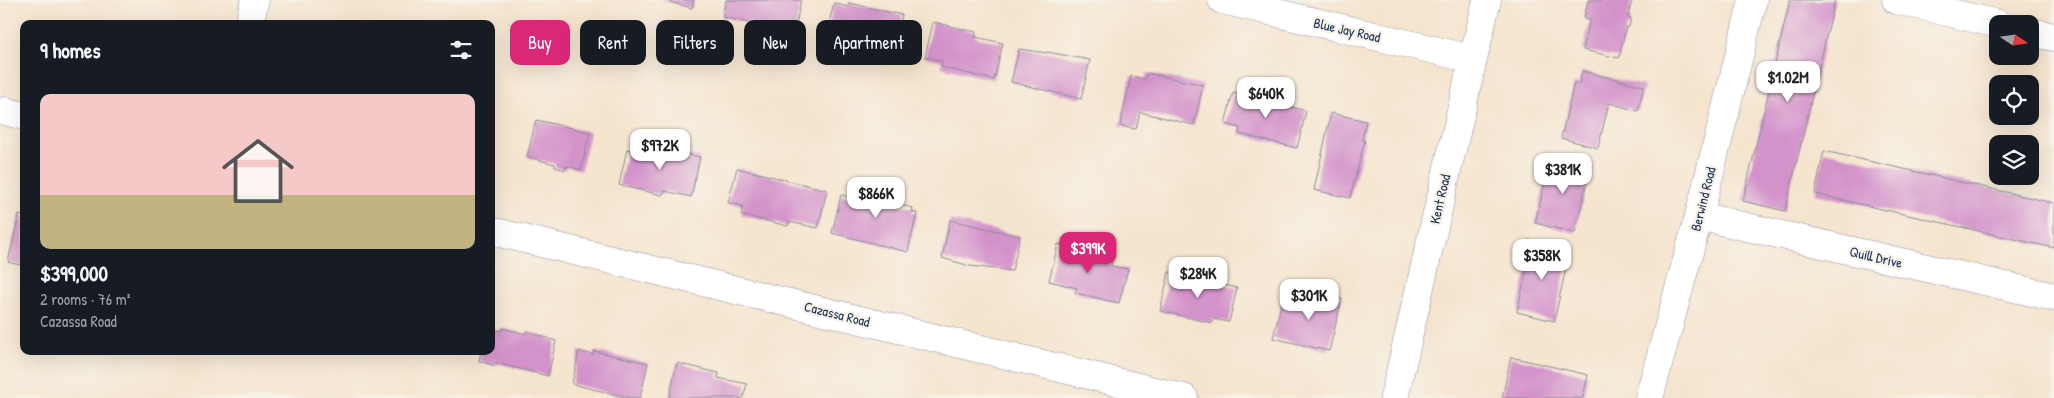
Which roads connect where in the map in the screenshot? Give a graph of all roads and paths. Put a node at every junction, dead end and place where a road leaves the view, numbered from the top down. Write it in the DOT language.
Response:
graph roads {
  1 [pos="255,0"];
  2 [pos="1222,0"];
  3 [pos="1487,0"];
  4 [pos="1753,0"];
  5 [pos="1896,0"];
  6 [pos="1992,15"];
  7 [pos="250,20"];
  8 [pos="2039,34"];
  9 [pos="2054,37"];
  10 [pos="1472,59"];
  11 [pos="1699,216"];
  12 [pos="495,231"];
  13 [pos="2054,297"];
  14 [pos="1184,398"];
  15 [pos="1394,398"];
  16 [pos="1649,398"];
  1 -- 7 [label="street"];
  2 -- 10 [label="street, Blue Jay Road"];
  3 -- 10 [label="street, Kent Road"];
  4 -- 11 [label="street, Berwind Road"];
  5 -- 6 [label="street"];
  8 -- 9 [label="street"];
  10 -- 15 [label="street, Kent Road"];
  11 -- 13 [label="street, Quill Drive"];
  11 -- 16 [label="street, Berwind Road"];
  12 -- 14 [label="street, Cazassa Road"];
}
